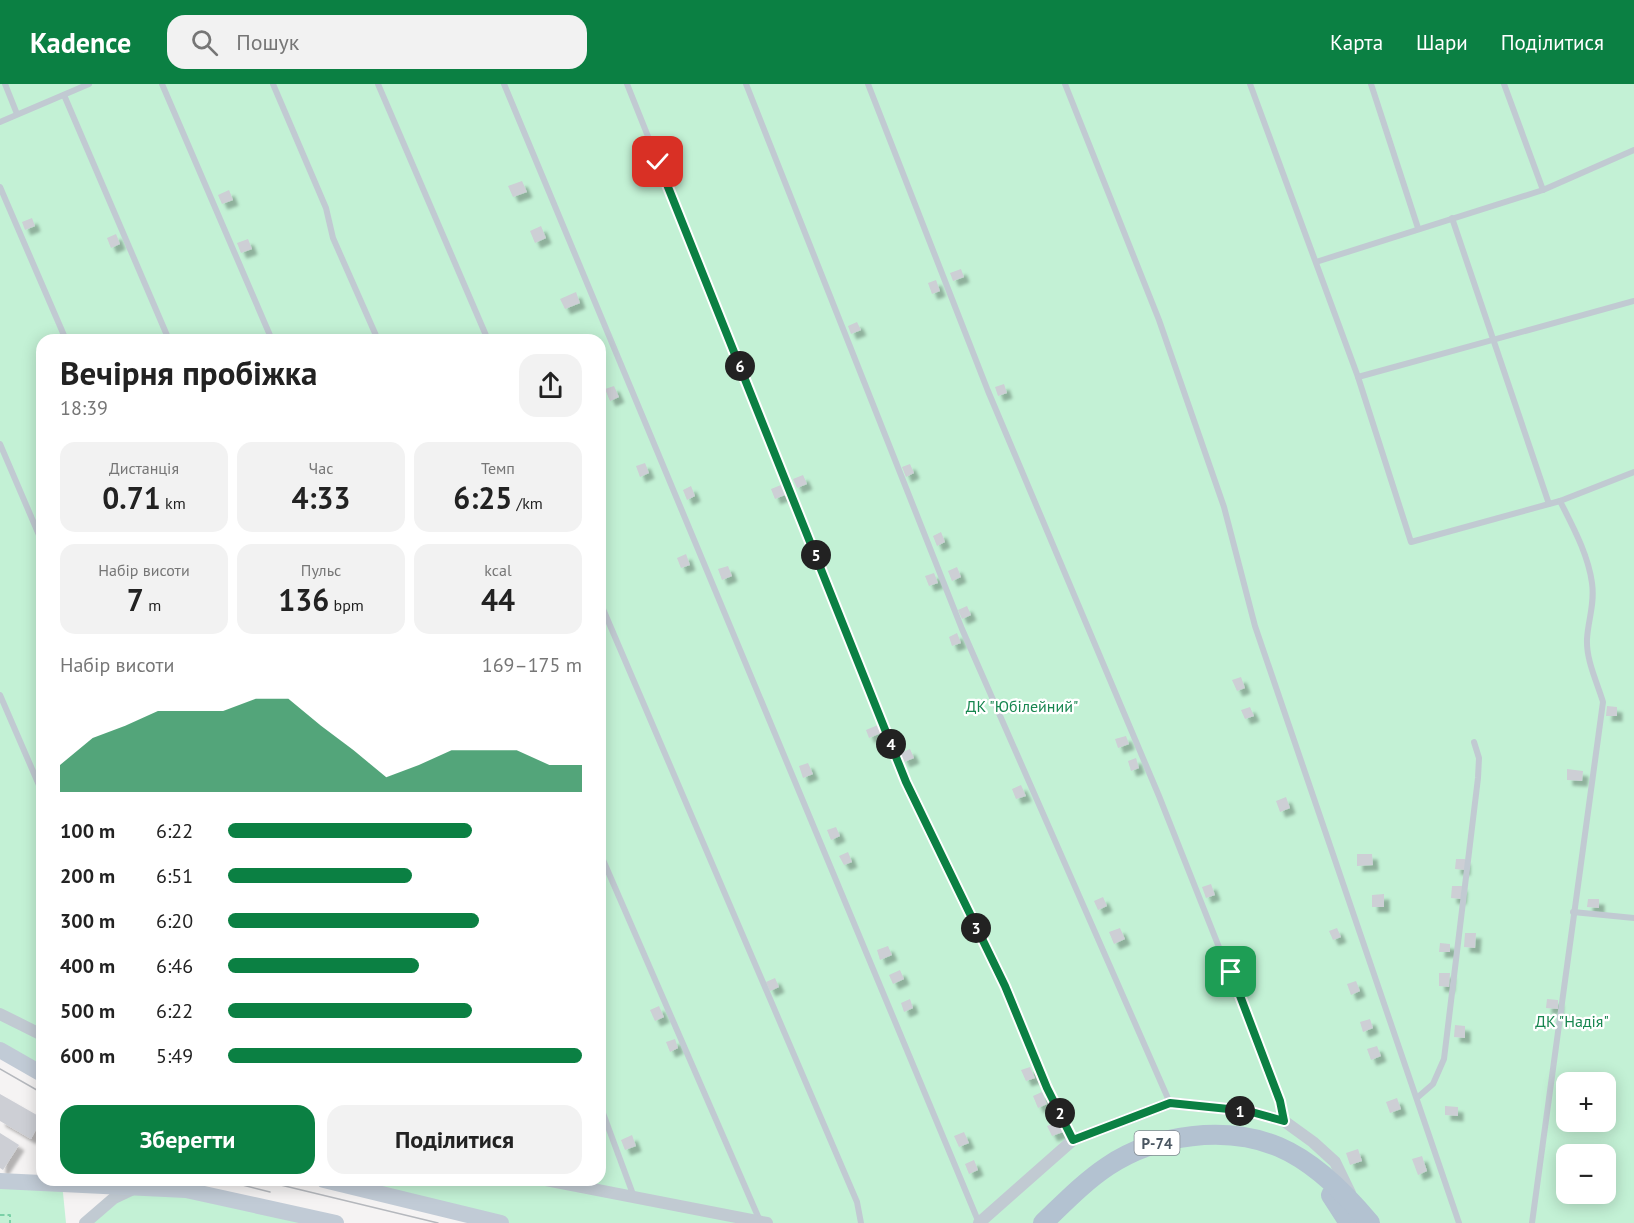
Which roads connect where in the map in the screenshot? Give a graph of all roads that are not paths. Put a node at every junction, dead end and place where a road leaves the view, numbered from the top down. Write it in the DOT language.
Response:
graph roads {
  1 [pos="5,84"];
  2 [pos="89,84"];
  3 [pos="162,84"];
  4 [pos="273,84"];
  5 [pos="378,84"];
  6 [pos="504,84"];
  7 [pos="627,84"];
  8 [pos="746,84"];
  9 [pos="868,84"];
  10 [pos="1065,84"];
  11 [pos="1250,84"];
  12 [pos="1371,84"];
  13 [pos="1504,84"];
  14 [pos="64,95"];
  15 [pos="17,114"];
  16 [pos="0,122"];
  17 [pos="1634,150"];
  18 [pos="0,188"];
  19 [pos="1543,190"];
  20 [pos="1452,218"];
  21 [pos="1418,228"];
  22 [pos="1316,262"];
  23 [pos="1634,302"];
  24 [pos="63,334"];
  25 [pos="166,334"];
  26 [pos="269,334"];
  27 [pos="375,334"];
  28 [pos="485,334"];
  29 [pos="1495,339"];
  30 [pos="1358,377"];
  31 [pos="0,444"];
  32 [pos="1634,472"];
  33 [pos="1560,501"];
  34 [pos="1549,504"];
  35 [pos="36,528"];
  36 [pos="606,616"];
  37 [pos="0,695"];
  38 [pos="1474,742"];
  39 [pos="36,778"];
  40 [pos="606,867"];
  41 [pos="1574,912"];
  42 [pos="1634,918"];
  43 [pos="0,1014"];
  44 [pos="36,1032"];
  45 [pos="0,1050"];
  46 [pos="36,1071"];
  47 [pos="1418,1097"];
  48 [pos="1170,1103"];
  49 [pos="606,1121"];
  50 [pos="1284,1121"];
  51 [pos="1073,1140"];
  52 [pos="0,1181"];
  53 [pos="36,1182"];
  54 [pos="139,1186"];
  55 [pos="349,1186"];
  56 [pos="576,1186"];
  57 [pos="635,1198"];
  58 [pos="1361,1220"];
  59 [pos="760,1222"];
  60 [pos="85,1223"];
  61 [pos="336,1223"];
  62 [pos="501,1223"];
  63 [pos="767,1223"];
  64 [pos="861,1223"];
  65 [pos="979,1223"];
  66 [pos="1043,1223"];
  67 [pos="1459,1223"];
  68 [pos="1532,1223"];
  1 -- 15 [label="lane"];
  2 -- 14 [label="lane"];
  3 -- 26 [label="lane"];
  4 -- 27 [label="lane"];
  5 -- 28 [label="lane"];
  6 -- 65 [label="lane"];
  7 -- 51 [label="lane"];
  8 -- 48 [label="lane"];
  9 -- 50 [label="lane"];
  10 -- 47 [label="lane"];
  11 -- 22 [label="lane"];
  12 -- 21 [label="lane"];
  13 -- 19 [label="lane"];
  14 -- 15 [label="lane"];
  14 -- 25 [label="lane"];
  15 -- 16 [label="lane"];
  17 -- 19 [label="lane"];
  18 -- 24 [label="lane"];
  19 -- 20 [label="lane"];
  20 -- 21 [label="lane"];
  20 -- 29 [label="lane"];
  21 -- 22 [label="lane"];
  22 -- 30 [label="lane"];
  23 -- 29 [label="lane"];
  29 -- 30 [label="lane"];
  29 -- 34 [label="lane"];
  30 -- 34 [label="lane"];
  31 -- 35 [label="lane"];
  32 -- 33 [label="lane"];
  33 -- 34 [label="lane"];
  33 -- 41 [label="lane"];
  36 -- 64 [label="lane"];
  37 -- 39 [label="lane"];
  38 -- 47 [label="lane"];
  40 -- 59 [label="lane"];
  41 -- 42 [label="lane"];
  41 -- 68 [label="lane"];
  43 -- 44 [label="street"];
  45 -- 46 [label="main road"];
  47 -- 67 [label="lane"];
  48 -- 50 [label="street"];
  48 -- 51 [label="street"];
  49 -- 57 [label="lane"];
  50 -- 58 [label="street"];
  51 -- 65 [label="street"];
  52 -- 53 [label="main road"];
  54 -- 60 [label="street"];
  54 -- 61 [label="main road"];
  55 -- 62 [label="main road"];
  56 -- 57 [label="street"];
  57 -- 59 [label="street"];
  58 -- 66 [label="main road, Р-74"];
  59 -- 63 [label="street"];
}
